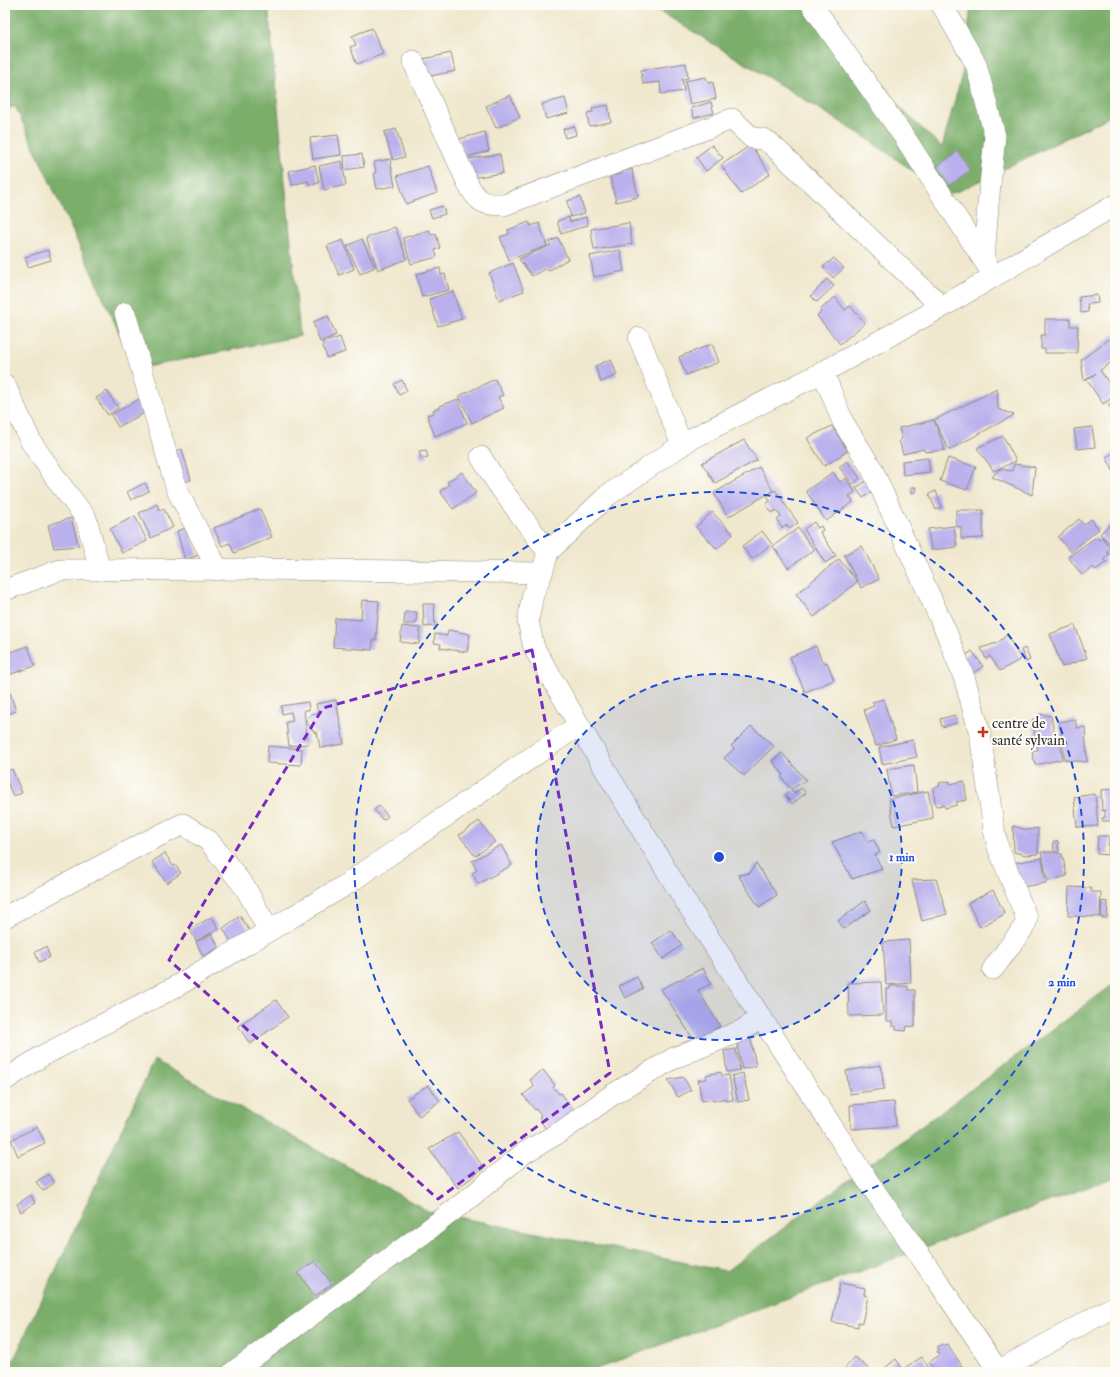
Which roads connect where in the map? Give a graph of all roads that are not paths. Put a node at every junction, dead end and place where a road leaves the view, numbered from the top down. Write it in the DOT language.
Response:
graph roads {
  1 [pos="812,5"];
  2 [pos="942,5"];
  3 [pos="413,60"];
  4 [pos="1115,205"];
  5 [pos="989,268"];
  6 [pos="942,307"];
  7 [pos="125,313"];
  8 [pos="639,338"];
  9 [pos="823,372"];
  10 [pos="5,385"];
  11 [pos="682,445"];
  12 [pos="481,457"];
  13 [pos="548,552"];
  14 [pos="100,570"];
  15 [pos="218,570"];
  16 [pos="542,573"];
  17 [pos="5,590"];
  18 [pos="579,725"];
  19 [pos="5,917"];
  20 [pos="269,931"];
  21 [pos="993,969"];
  22 [pos="761,1018"];
  23 [pos="5,1080"];
  24 [pos="1115,1306"];
  25 [pos="998,1371"];
  26 [pos="233,1372"];
  1 -- 5 [label="street"];
  2 -- 5 [label="street"];
  3 -- 6 [label="street"];
  4 -- 5 [label="street"];
  5 -- 6 [label="street"];
  6 -- 9 [label="street"];
  7 -- 15 [label="street"];
  8 -- 11 [label="street"];
  9 -- 11 [label="street"];
  9 -- 21 [label="street"];
  10 -- 14 [label="street"];
  11 -- 13 [label="street"];
  12 -- 13 [label="street"];
  13 -- 16 [label="street"];
  14 -- 15 [label="street"];
  14 -- 17 [label="street"];
  15 -- 16 [label="street"];
  16 -- 18 [label="street"];
  18 -- 20 [label="street"];
  18 -- 22 [label="street"];
  19 -- 20 [label="street"];
  20 -- 23 [label="street"];
  22 -- 25 [label="street"];
  22 -- 26 [label="street"];
  24 -- 25 [label="street"];
}
